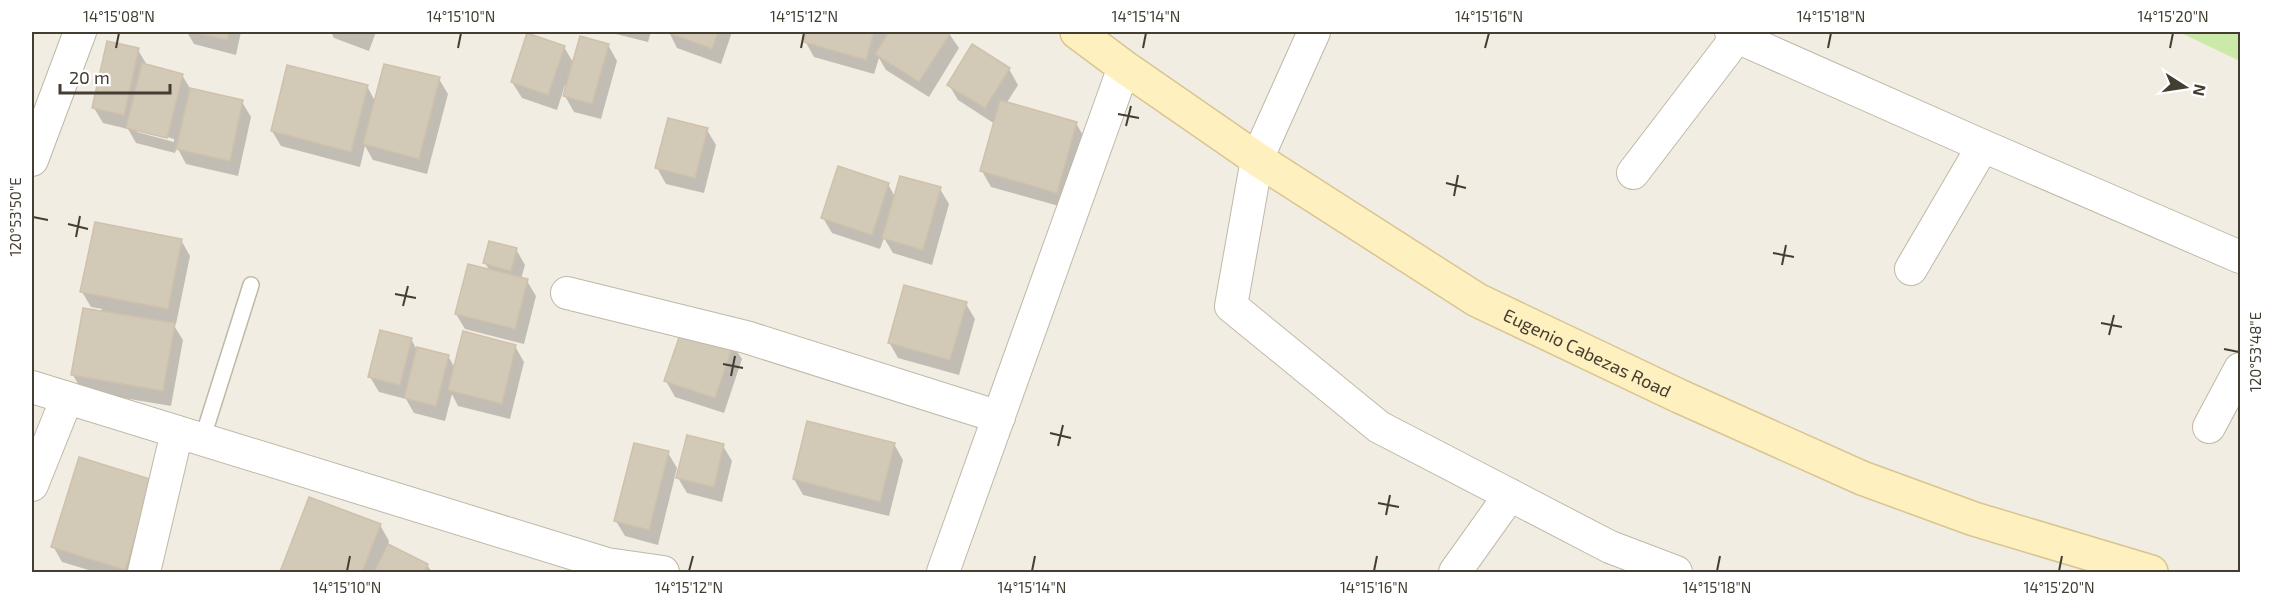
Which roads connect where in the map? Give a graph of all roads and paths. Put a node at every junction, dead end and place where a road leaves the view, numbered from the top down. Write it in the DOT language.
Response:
graph roads {
  1 [pos="80,32"];
  2 [pos="1077,32"];
  3 [pos="1314,32"];
  4 [pos="1734,34"];
  5 [pos="1124,67"];
  6 [pos="1983,146"];
  7 [pos="1257,159"];
  8 [pos="32,160"];
  9 [pos="1633,173"];
  10 [pos="2241,256"];
  11 [pos="1911,269"];
  12 [pos="251,285"];
  13 [pos="567,293"];
  14 [pos="2241,369"];
  15 [pos="32,387"];
  16 [pos="67,398"];
  17 [pos="999,417"];
  18 [pos="2210,427"];
  19 [pos="190,436"];
  20 [pos="32,485"];
  21 [pos="1510,495"];
  22 [pos="144,573"];
  23 [pos="663,573"];
  24 [pos="943,573"];
  25 [pos="1455,573"];
  26 [pos="1676,573"];
  27 [pos="2151,573"];
  1 -- 8 [label="street"];
  2 -- 5 [label="street, Eugenio Cabezas Road"];
  3 -- 7 [label="street"];
  4 -- 6 [label="street"];
  4 -- 9 [label="street"];
  5 -- 7 [label="street, Eugenio Cabezas Road"];
  5 -- 17 [label="street"];
  6 -- 10 [label="street"];
  6 -- 11 [label="street"];
  7 -- 21 [label="street"];
  7 -- 27 [label="street, Eugenio Cabezas Road"];
  12 -- 19 [label="lane"];
  13 -- 17 [label="street"];
  14 -- 18 [label="street"];
  15 -- 16 [label="street"];
  16 -- 19 [label="street"];
  16 -- 20 [label="street"];
  17 -- 24 [label="street"];
  19 -- 22 [label="street"];
  19 -- 23 [label="street"];
  21 -- 25 [label="street"];
  21 -- 26 [label="street"];
}
